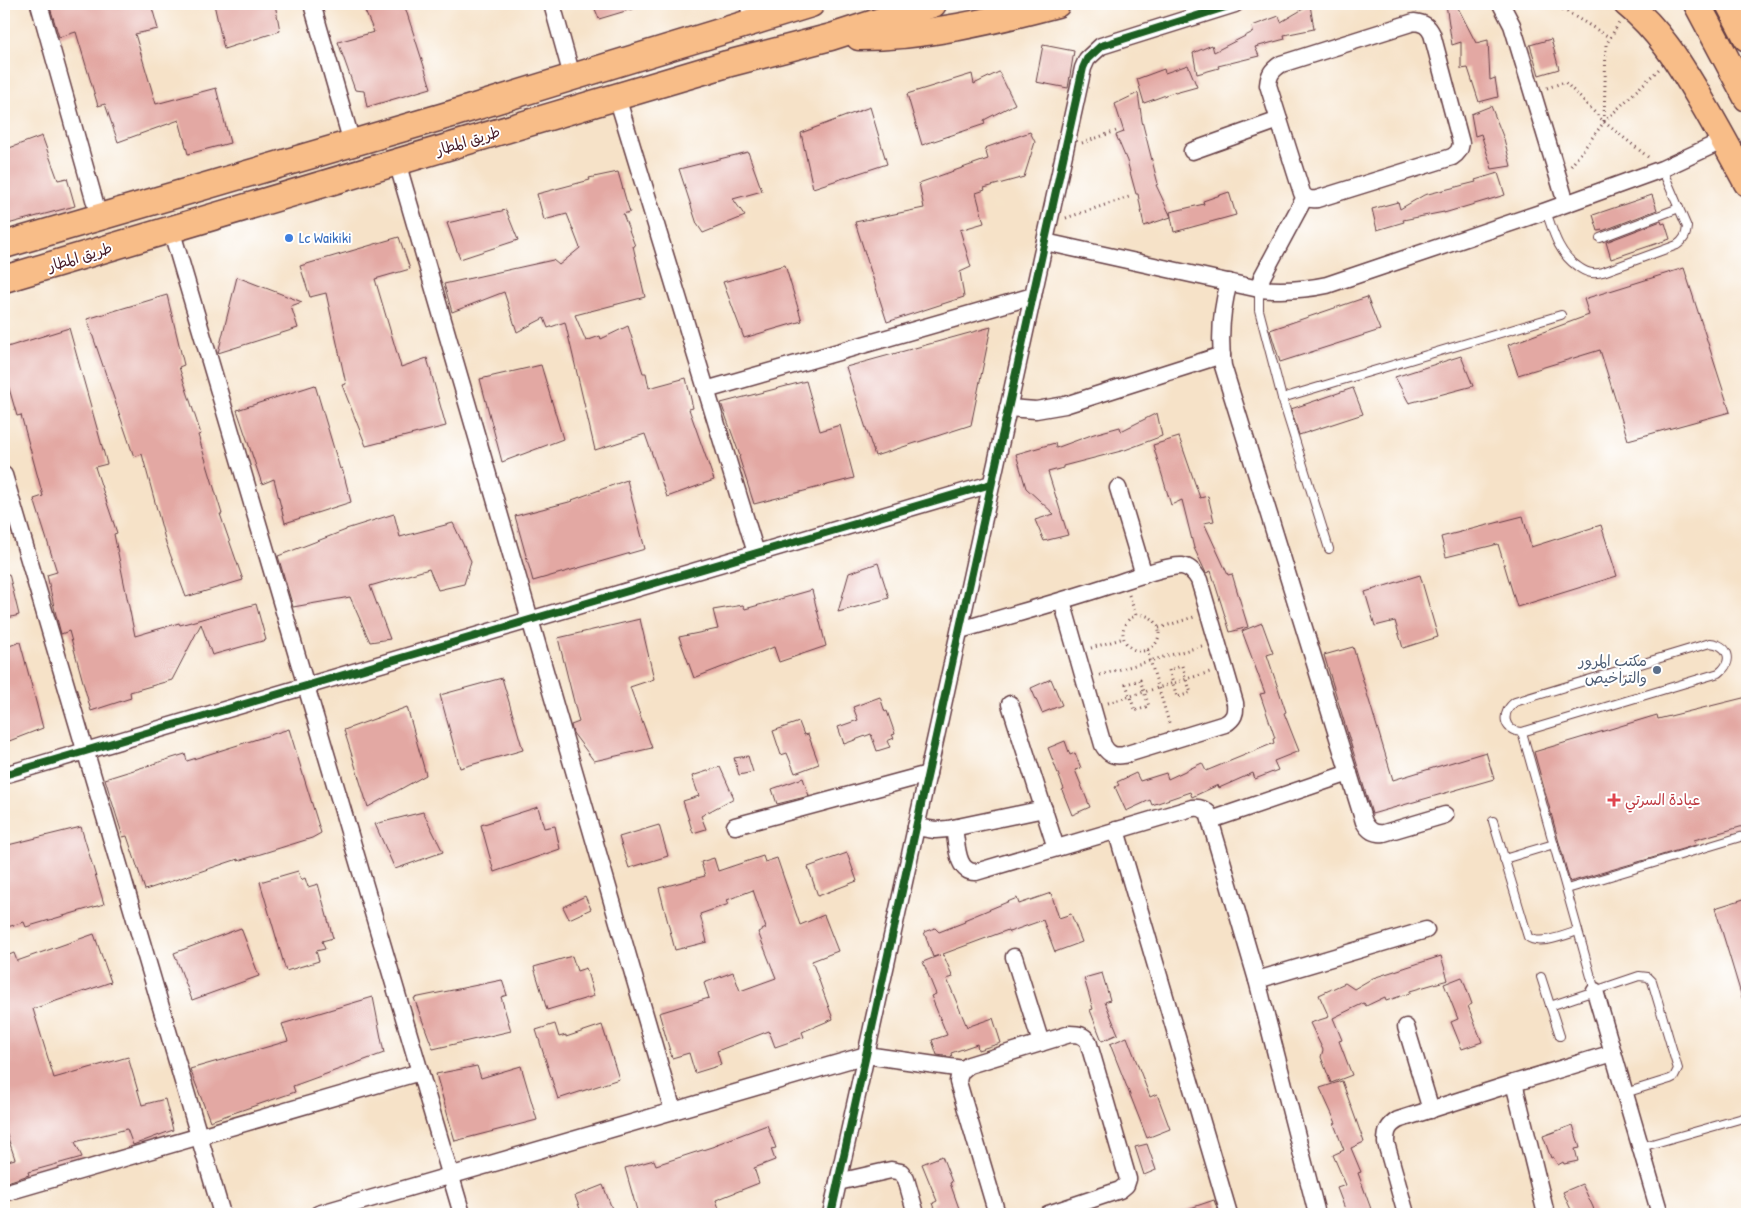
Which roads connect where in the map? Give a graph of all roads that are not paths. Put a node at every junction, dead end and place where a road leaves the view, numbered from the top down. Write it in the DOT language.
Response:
graph roads {
  1 [pos="38,4"];
  2 [pos="312,4"];
  3 [pos="552,4"];
  4 [pos="811,4"];
  5 [pos="933,4"];
  6 [pos="1057,4"];
  7 [pos="1235,4"];
  8 [pos="1501,4"];
  9 [pos="1697,4"];
  10 [pos="1729,4"];
  11 [pos="1629,5"];
  12 [pos="792,8"];
  13 [pos="751,12"];
  14 [pos="830,36"];
  15 [pos="1747,38"];
  16 [pos="572,76"];
  17 [pos="617,97"];
  18 [pos="1747,98"];
  19 [pos="1279,120"];
  20 [pos="1724,140"];
  21 [pos="352,143"];
  22 [pos="1192,151"];
  23 [pos="397,162"];
  24 [pos="1662,169"];
  25 [pos="1747,183"];
  26 [pos="1305,197"];
  27 [pos="1566,203"];
  28 [pos="1679,208"];
  29 [pos="1546,211"];
  30 [pos="99,218"];
  31 [pos="172,229"];
  32 [pos="1600,238"];
  33 [pos="1045,242"];
  34 [pos="4,245"];
  35 [pos="4,279"];
  36 [pos="1229,282"];
  37 [pos="1259,289"];
  38 [pos="1033,296"];
  39 [pos="1561,315"];
  40 [pos="1222,355"];
  41 [pos="706,390"];
  42 [pos="1282,398"];
  43 [pos="1008,408"];
  44 [pos="4,475"];
  45 [pos="991,484"];
  46 [pos="1118,488"];
  47 [pos="1329,549"];
  48 [pos="756,553"];
  49 [pos="1144,575"];
  50 [pos="1062,601"];
  51 [pos="530,620"];
  52 [pos="960,630"];
  53 [pos="306,686"];
  54 [pos="1010,704"];
  55 [pos="1522,732"];
  56 [pos="86,751"];
  57 [pos="1349,773"];
  58 [pos="928,774"];
  59 [pos="4,775"];
  60 [pos="1044,809"];
  61 [pos="1445,815"];
  62 [pos="1211,820"];
  63 [pos="1493,821"];
  64 [pos="735,826"];
  65 [pos="916,827"];
  66 [pos="954,828"];
  67 [pos="1116,830"];
  68 [pos="1747,835"];
  69 [pos="1554,844"];
  70 [pos="1056,848"];
  71 [pos="1504,859"];
  72 [pos="1567,890"];
  73 [pos="1426,930"];
  74 [pos="1578,931"];
  75 [pos="1014,957"];
  76 [pos="1541,977"];
  77 [pos="1257,980"];
  78 [pos="1596,990"];
  79 [pos="1550,1006"];
  80 [pos="1406,1026"];
  81 [pos="1560,1036"];
  82 [pos="1041,1043"];
  83 [pos="1613,1053"];
  84 [pos="866,1055"];
  85 [pos="963,1069"];
  86 [pos="420,1072"];
  87 [pos="1514,1083"];
  88 [pos="1625,1093"];
  89 [pos="1431,1110"];
  90 [pos="673,1111"];
  91 [pos="1743,1118"];
  92 [pos="200,1137"];
  93 [pos="1641,1147"];
  94 [pos="450,1175"];
  95 [pos="838,1182"];
  96 [pos="4,1193"];
  97 [pos="222,1214"];
  98 [pos="318,1214"];
  99 [pos="462,1214"];
  100 [pos="831,1214"];
  101 [pos="916,1214"];
  102 [pos="997,1214"];
  103 [pos="1048,1214"];
  104 [pos="1229,1214"];
  105 [pos="1316,1214"];
  106 [pos="1406,1214"];
  107 [pos="1546,1214"];
  108 [pos="1660,1214"];
  1 -- 30 [label="street"];
  2 -- 21 [label="street"];
  3 -- 16 [label="street"];
  4 -- 12 [label="highway, طريق المطار"];
  5 -- 14 [label="highway, طريق المطار"];
  6 -- 14 [label="highway"];
  7 -- 33 [label="street"];
  8 -- 27 [label="street"];
  9 -- 18 [label="highway"];
  10 -- 15 [label="highway"];
  11 -- 20 [label="highway"];
  12 -- 13 [label="highway, طريق المطار"];
  13 -- 16 [label="highway, طريق المطار"];
  14 -- 17 [label="highway, طريق المطار"];
  16 -- 21 [label="highway, طريق المطار"];
  17 -- 23 [label="highway, طريق المطار"];
  17 -- 41 [label="street"];
  19 -- 22 [label="street"];
  19 -- 26 [label="street"];
  19 -- 26 [label="street"];
  20 -- 24 [label="street"];
  20 -- 25 [label="highway"];
  21 -- 30 [label="highway, طريق المطار"];
  23 -- 31 [label="highway, طريق المطار"];
  23 -- 51 [label="street"];
  24 -- 27 [label="street"];
  24 -- 28 [label="lane"];
  26 -- 37 [label="street"];
  27 -- 29 [label="street"];
  28 -- 29 [label="lane"];
  28 -- 32 [label="lane"];
  29 -- 37 [label="street"];
  30 -- 34 [label="highway, طريق المطار"];
  31 -- 35 [label="highway, طريق المطار"];
  31 -- 53 [label="street"];
  33 -- 36 [label="street"];
  33 -- 38 [label="street"];
  36 -- 37 [label="street"];
  36 -- 40 [label="street"];
  37 -- 42 [label="lane"];
  38 -- 41 [label="street"];
  38 -- 43 [label="street"];
  39 -- 42 [label="lane"];
  40 -- 43 [label="street"];
  40 -- 57 [label="street"];
  41 -- 48 [label="street"];
  42 -- 47 [label="lane"];
  43 -- 45 [label="street"];
  44 -- 56 [label="street"];
  45 -- 48 [label="street"];
  45 -- 52 [label="street"];
  46 -- 49 [label="street"];
  48 -- 51 [label="street"];
  49 -- 50 [label="street"];
  49 -- 50 [label="street"];
  50 -- 52 [label="street"];
  51 -- 53 [label="street"];
  51 -- 90 [label="street"];
  52 -- 58 [label="street"];
  53 -- 56 [label="street"];
  53 -- 86 [label="street"];
  54 -- 60 [label="street"];
  55 -- 55 [label="lane"];
  55 -- 69 [label="lane"];
  56 -- 59 [label="street"];
  56 -- 92 [label="street"];
  57 -- 61 [label="street"];
  57 -- 62 [label="street"];
  58 -- 64 [label="street"];
  58 -- 65 [label="street"];
  60 -- 66 [label="street"];
  60 -- 70 [label="street"];
  62 -- 67 [label="street"];
  62 -- 77 [label="street"];
  63 -- 71 [label="lane"];
  65 -- 66 [label="street"];
  65 -- 84 [label="street"];
  66 -- 70 [label="street"];
  67 -- 70 [label="street"];
  67 -- 104 [label="street"];
  68 -- 72 [label="lane"];
  69 -- 71 [label="lane"];
  69 -- 72 [label="lane"];
  71 -- 74 [label="lane"];
  72 -- 74 [label="lane"];
  73 -- 77 [label="street"];
  74 -- 78 [label="lane"];
  75 -- 82 [label="street"];
  76 -- 79 [label="lane"];
  77 -- 105 [label="street"];
  78 -- 79 [label="lane"];
  78 -- 83 [label="street"];
  78 -- 88 [label="lane"];
  79 -- 81 [label="lane"];
  80 -- 89 [label="street"];
  82 -- 85 [label="street"];
  82 -- 103 [label="street"];
  83 -- 87 [label="street"];
  83 -- 88 [label="street"];
  84 -- 85 [label="street"];
  84 -- 90 [label="street"];
  84 -- 95 [label="street"];
  85 -- 102 [label="street"];
  86 -- 92 [label="street"];
  86 -- 94 [label="street"];
  87 -- 89 [label="street"];
  87 -- 107 [label="street"];
  88 -- 93 [label="street"];
  89 -- 106 [label="street"];
  90 -- 94 [label="street"];
  91 -- 93 [label="lane"];
  92 -- 96 [label="street"];
  92 -- 97 [label="street"];
  93 -- 108 [label="street"];
  94 -- 98 [label="street"];
  94 -- 99 [label="street"];
  95 -- 100 [label="street"];
  95 -- 101 [label="street"];
}
